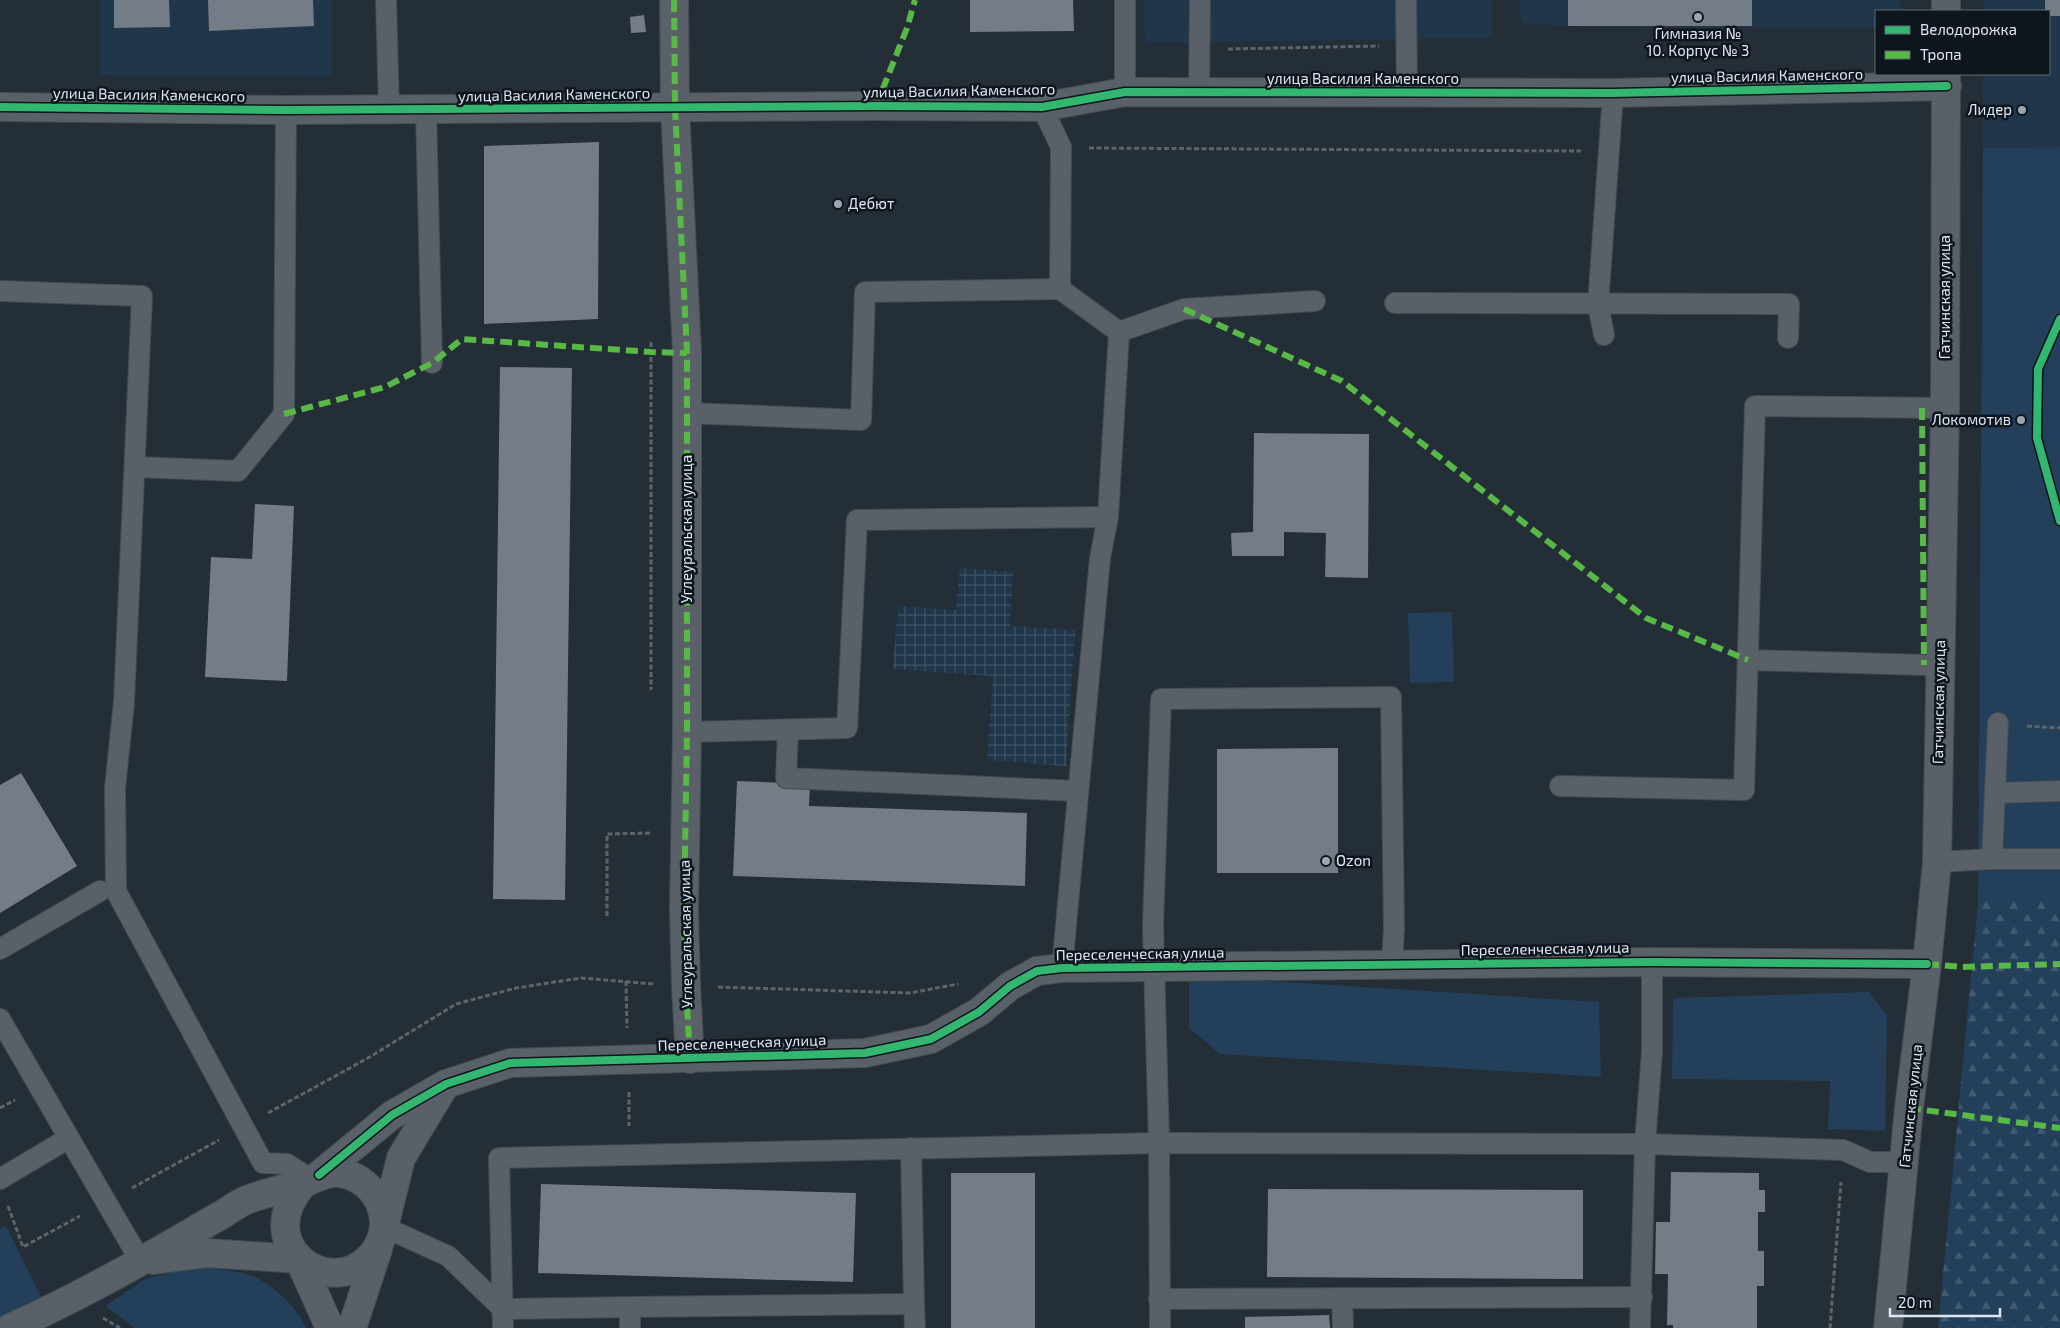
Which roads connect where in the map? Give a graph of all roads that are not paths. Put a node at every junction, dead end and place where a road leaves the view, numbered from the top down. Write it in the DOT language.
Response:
graph roads {
  1 [pos="386,0"];
  2 [pos="674,0"];
  3 [pos="1125,0"];
  4 [pos="1200,0"];
  5 [pos="1406,0"];
  6 [pos="1947,80"];
  7 [pos="1125,92"];
  8 [pos="1199,92"];
  9 [pos="1407,93"];
  10 [pos="1613,93"];
  11 [pos="0,107"];
  12 [pos="1042,107"];
  13 [pos="675,108"];
  14 [pos="389,109"];
  15 [pos="426,109"];
  16 [pos="286,110"];
  17 [pos="1060,289"];
  18 [pos="0,291"];
  19 [pos="1315,301"];
  20 [pos="1395,303"];
  21 [pos="1598,305"];
  22 [pos="1119,332"];
  23 [pos="1604,335"];
  24 [pos="1788,338"];
  25 [pos="432,363"];
  26 [pos="1944,408"];
  27 [pos="687,413"];
  28 [pos="135,467"];
  29 [pos="1108,516"];
  30 [pos="1748,660"];
  31 [pos="1939,668"];
  32 [pos="1998,723"];
  33 [pos="788,730"];
  34 [pos="687,732"];
  35 [pos="1560,786"];
  36 [pos="1078,791"];
  37 [pos="2060,791"];
  38 [pos="1995,792"];
  39 [pos="1992,859"];
  40 [pos="2060,859"];
  41 [pos="1936,862"];
  42 [pos="100,891"];
  43 [pos="0,949"];
  44 [pos="1652,962"];
  45 [pos="1927,964"];
  46 [pos="1392,965"];
  47 [pos="1154,967"];
  48 [pos="1062,968"];
  49 [pos="0,1018"];
  50 [pos="690,1059"];
  51 [pos="446,1084"];
  52 [pos="69,1138"];
  53 [pos="1158,1143"];
  54 [pos="1645,1144"];
  55 [pos="911,1148"];
  56 [pos="1904,1162"];
  57 [pos="0,1179"];
  58 [pos="311,1179"];
  59 [pos="382,1235"];
  60 [pos="299,1259"];
  61 [pos="141,1262"];
  62 [pos="1642,1297"];
  63 [pos="1342,1298"];
  64 [pos="1159,1299"];
  65 [pos="914,1304"];
  66 [pos="630,1307"];
  67 [pos="503,1319"];
  68 [pos="10,1328"];
  69 [pos="330,1328"];
  70 [pos="352,1328"];
  71 [pos="630,1328"];
  72 [pos="914,1328"];
  73 [pos="1160,1328"];
  74 [pos="1343,1328"];
  75 [pos="1640,1328"];
  76 [pos="1888,1328"];
  1 -- 14 [label="lane"];
  2 -- 13 [label="street, Углеуральская улица"];
  3 -- 7 [label="lane"];
  4 -- 8 [label="lane"];
  5 -- 9 [label="lane"];
  6 -- 10 [label="street, улица Василия Каменского"];
  6 -- 26 [label="street, Гатчинская улица"];
  7 -- 8 [label="street, улица Василия Каменского"];
  7 -- 12 [label="street, улица Василия Каменского"];
  8 -- 9 [label="street, улица Василия Каменского"];
  9 -- 10 [label="street, улица Василия Каменского"];
  10 -- 21 [label="lane"];
  11 -- 16 [label="street, улица Василия Каменского"];
  12 -- 13 [label="street, улица Василия Каменского"];
  12 -- 17 [label="lane"];
  13 -- 15 [label="street, улица Василия Каменского"];
  13 -- 27 [label="street, Углеуральская улица"];
  14 -- 15 [label="street, улица Василия Каменского"];
  14 -- 16 [label="street, улица Василия Каменского"];
  15 -- 25 [label="lane"];
  16 -- 28 [label="lane"];
  17 -- 22 [label="lane"];
  17 -- 27 [label="lane"];
  18 -- 28 [label="lane"];
  19 -- 22 [label="lane"];
  20 -- 21 [label="lane"];
  21 -- 23 [label="lane"];
  21 -- 24 [label="lane"];
  22 -- 29 [label="lane"];
  26 -- 30 [label="lane"];
  26 -- 31 [label="street, Гатчинская улица"];
  27 -- 34 [label="street, Углеуральская улица"];
  28 -- 58 [label="lane"];
  29 -- 33 [label="lane"];
  29 -- 36 [label="lane"];
  30 -- 31 [label="lane"];
  30 -- 35 [label="lane"];
  31 -- 41 [label="street, Гатчинская улица"];
  32 -- 38 [label="lane"];
  33 -- 34 [label="lane"];
  33 -- 36 [label="lane"];
  34 -- 50 [label="street, Углеуральская улица"];
  36 -- 48 [label="lane"];
  37 -- 38 [label="lane"];
  38 -- 39 [label="lane"];
  39 -- 40 [label="lane"];
  39 -- 41 [label="lane"];
  41 -- 45 [label="street, Гатчинская улица"];
  42 -- 43 [label="lane"];
  44 -- 45 [label="street, Переселенческая улица"];
  44 -- 46 [label="street, Переселенческая улица"];
  44 -- 54 [label="lane"];
  45 -- 56 [label="street, Гатчинская улица"];
  46 -- 47 [label="street, Переселенческая улица"];
  46 -- 47 [label="lane"];
  47 -- 48 [label="street, Переселенческая улица"];
  47 -- 53 [label="lane"];
  48 -- 50 [label="street, Переселенческая улица"];
  49 -- 52 [label="lane"];
  50 -- 51 [label="street, Переселенческая улица"];
  51 -- 58 [label="street, Переселенческая улица"];
  51 -- 59 [label="street"];
  52 -- 57 [label="lane"];
  52 -- 61 [label="lane"];
  53 -- 54 [label="lane"];
  53 -- 55 [label="lane"];
  53 -- 64 [label="lane"];
  54 -- 56 [label="lane"];
  54 -- 62 [label="lane"];
  55 -- 65 [label="lane"];
  55 -- 67 [label="lane"];
  56 -- 76 [label="street, Гатчинская улица"];
  58 -- 59 [label="street, Переселенческая улица"];
  58 -- 60 [label="street, Переселенческая улица"];
  58 -- 61 [label="street, Переселенческая улица"];
  59 -- 60 [label="street, Переселенческая улица"];
  59 -- 67 [label="lane"];
  59 -- 70 [label="street"];
  60 -- 61 [label="street, Переселенческая улица"];
  60 -- 69 [label="street"];
  61 -- 68 [label="street, Переселенческая улица"];
  62 -- 63 [label="lane"];
  62 -- 75 [label="lane"];
  63 -- 64 [label="lane"];
  63 -- 74 [label="lane"];
  64 -- 73 [label="lane"];
  65 -- 66 [label="lane"];
  65 -- 72 [label="lane"];
  66 -- 67 [label="lane"];
  66 -- 71 [label="lane"];
}
